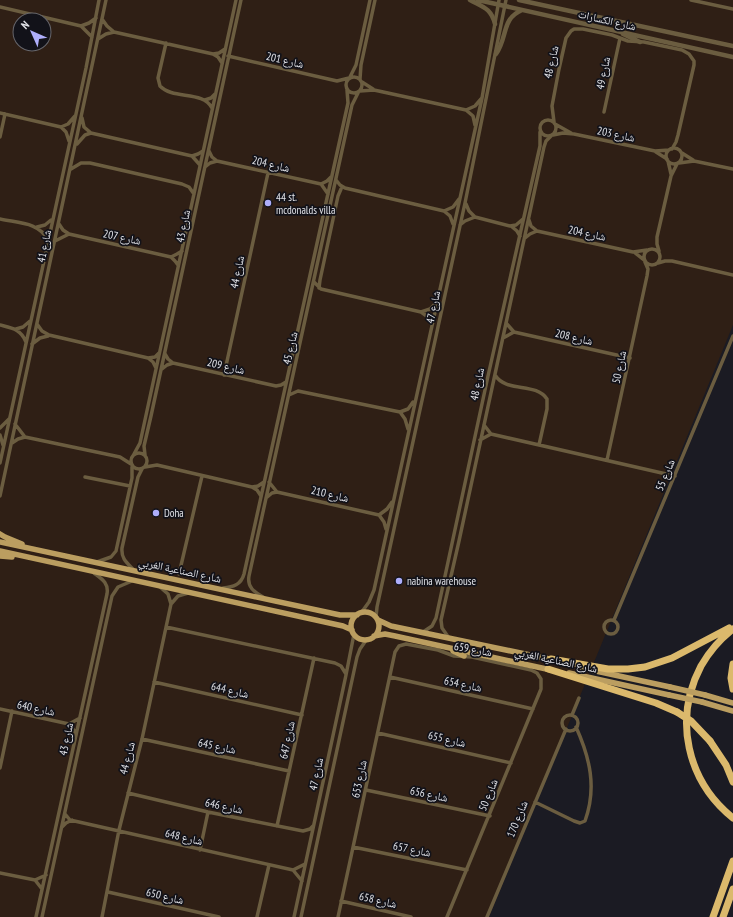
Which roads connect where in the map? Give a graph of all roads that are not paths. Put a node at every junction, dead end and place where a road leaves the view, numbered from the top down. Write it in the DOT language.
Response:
graph roads {
  1 [pos="99,0"];
  2 [pos="106,0"];
  3 [pos="236,0"];
  4 [pos="241,0"];
  5 [pos="370,0"];
  6 [pos="375,0"];
  7 [pos="470,0"];
  8 [pos="478,0"];
  9 [pos="506,0"];
  10 [pos="519,0"];
  11 [pos="530,0"];
  12 [pos="691,0"];
  13 [pos="714,0"];
  14 [pos="499,2"];
  15 [pos="537,4"];
  16 [pos="713,5"];
  17 [pos="505,6"];
  18 [pos="0,7"];
  19 [pos="733,9"];
  20 [pos="522,10"];
  21 [pos="96,18"];
  22 [pos="102,18"];
  23 [pos="495,24"];
  24 [pos="81,26"];
  25 [pos="571,31"];
  26 [pos="616,31"];
  27 [pos="114,32"];
  28 [pos="92,37"];
  29 [pos="620,38"];
  30 [pos="98,39"];
  31 [pos="640,42"];
  32 [pos="166,43"];
  33 [pos="733,46"];
  34 [pos="226,49"];
  35 [pos="213,54"];
  36 [pos="496,54"];
  37 [pos="228,56"];
  38 [pos="733,57"];
  39 [pos="222,64"];
  40 [pos="350,78"];
  41 [pos="361,80"];
  42 [pos="337,81"];
  43 [pos="347,89"];
  44 [pos="374,90"];
  45 [pos="359,92"];
  46 [pos="215,94"];
  47 [pos="482,98"];
  48 [pos="205,100"];
  49 [pos="212,109"];
  50 [pos="466,110"];
  51 [pos="604,112"];
  52 [pos="0,113"];
  53 [pos="5,114"];
  54 [pos="75,115"];
  55 [pos="82,117"];
  56 [pos="554,123"];
  57 [pos="476,126"];
  58 [pos="61,127"];
  59 [pos="540,132"];
  60 [pos="91,133"];
  61 [pos="574,134"];
  62 [pos="552,135"];
  63 [pos="0,137"];
  64 [pos="70,142"];
  65 [pos="76,146"];
  66 [pos="670,149"];
  67 [pos="209,150"];
  68 [pos="203,151"];
  69 [pos="655,151"];
  70 [pos="682,153"];
  71 [pos="192,156"];
  72 [pos="667,160"];
  73 [pos="694,160"];
  74 [pos="217,161"];
  75 [pos="678,163"];
  76 [pos="200,165"];
  77 [pos="205,168"];
  78 [pos="70,169"];
  79 [pos="733,169"];
  80 [pos="268,172"];
  81 [pos="671,176"];
  82 [pos="332,177"];
  83 [pos="336,180"];
  84 [pos="321,184"];
  85 [pos="343,189"];
  86 [pos="194,194"];
  87 [pos="328,194"];
  88 [pos="332,195"];
  89 [pos="459,198"];
  90 [pos="465,203"];
  91 [pos="444,211"];
  92 [pos="475,217"];
  93 [pos="0,219"];
  94 [pos="52,219"];
  95 [pos="526,219"];
  96 [pos="59,224"];
  97 [pos="460,225"];
  98 [pos="453,226"];
  99 [pos="510,226"];
  100 [pos="37,227"];
  101 [pos="537,231"];
  102 [pos="69,234"];
  103 [pos="520,237"];
  104 [pos="657,237"];
  105 [pos="524,239"];
  106 [pos="48,240"];
  107 [pos="55,241"];
  108 [pos="182,250"];
  109 [pos="648,250"];
  110 [pos="633,252"];
  111 [pos="660,253"];
  112 [pos="171,256"];
  113 [pos="645,261"];
  114 [pos="672,262"];
  115 [pos="657,264"];
  116 [pos="178,266"];
  117 [pos="733,275"];
  118 [pos="648,276"];
  119 [pos="314,282"];
  120 [pos="320,289"];
  121 [pos="311,294"];
  122 [pos="436,303"];
  123 [pos="421,312"];
  124 [pos="31,319"];
  125 [pos="506,323"];
  126 [pos="37,324"];
  127 [pos="432,324"];
  128 [pos="0,325"];
  129 [pos="16,329"];
  130 [pos="514,332"];
  131 [pos="49,335"];
  132 [pos="733,336"];
  133 [pos="502,338"];
  134 [pos="26,343"];
  135 [pos="32,344"];
  136 [pos="160,352"];
  137 [pos="165,353"];
  138 [pos="148,358"];
  139 [pos="630,358"];
  140 [pos="173,363"];
  141 [pos="156,368"];
  142 [pos="161,372"];
  143 [pos="224,375"];
  144 [pos="495,375"];
  145 [pos="286,382"];
  146 [pos="292,383"];
  147 [pos="502,383"];
  148 [pos="276,386"];
  149 [pos="492,388"];
  150 [pos="298,391"];
  151 [pos="283,395"];
  152 [pos="289,396"];
  153 [pos="415,399"];
  154 [pos="400,412"];
  155 [pos="10,418"];
  156 [pos="15,424"];
  157 [pos="484,425"];
  158 [pos="0,428"];
  159 [pos="408,432"];
  160 [pos="491,434"];
  161 [pos="0,435"];
  162 [pos="25,437"];
  163 [pos="480,440"];
  164 [pos="11,444"];
  165 [pos="539,445"];
  166 [pos="3,447"];
  167 [pos="134,454"];
  168 [pos="120,457"];
  169 [pos="146,457"];
  170 [pos="607,460"];
  171 [pos="0,463"];
  172 [pos="131,465"];
  173 [pos="157,465"];
  174 [pos="143,468"];
  175 [pos="202,476"];
  176 [pos="675,476"];
  177 [pos="85,477"];
  178 [pos="264,481"];
  179 [pos="269,482"];
  180 [pos="130,486"];
  181 [pos="252,487"];
  182 [pos="277,492"];
  183 [pos="0,496"];
  184 [pos="261,497"];
  185 [pos="266,498"];
  186 [pos="393,500"];
  187 [pos="379,515"];
  188 [pos="386,532"];
  189 [pos="0,534"];
  190 [pos="0,542"];
  191 [pos="31,549"];
  192 [pos="0,552"];
  193 [pos="0,556"];
  194 [pos="19,556"];
  195 [pos="96,563"];
  196 [pos="135,571"];
  197 [pos="91,572"];
  198 [pos="179,574"];
  199 [pos="134,581"];
  200 [pos="158,586"];
  201 [pos="219,589"];
  202 [pos="190,592"];
  203 [pos="268,599"];
  204 [pos="171,604"];
  205 [pos="359,614"];
  206 [pos="377,618"];
  207 [pos="614,620"];
  208 [pos="166,627"];
  209 [pos="733,628"];
  210 [pos="353,632"];
  211 [pos="421,632"];
  212 [pos="374,636"];
  213 [pos="450,638"];
  214 [pos="367,639"];
  215 [pos="438,645"];
  216 [pos="399,646"];
  217 [pos="464,656"];
  218 [pos="314,658"];
  219 [pos="551,659"];
  220 [pos="733,664"];
  221 [pos="548,669"];
  222 [pos="346,676"];
  223 [pos="390,677"];
  224 [pos="541,679"];
  225 [pos="154,682"];
  226 [pos="733,689"];
  227 [pos="579,698"];
  228 [pos="733,703"];
  229 [pos="0,709"];
  230 [pos="533,709"];
  231 [pos="12,711"];
  232 [pos="733,712"];
  233 [pos="302,715"];
  234 [pos="572,715"];
  235 [pos="80,718"];
  236 [pos="69,724"];
  237 [pos="576,727"];
  238 [pos="566,729"];
  239 [pos="76,733"];
  240 [pos="378,733"];
  241 [pos="142,739"];
  242 [pos="511,763"];
  243 [pos="0,768"];
  244 [pos="289,771"];
  245 [pos="733,782"];
  246 [pos="366,790"];
  247 [pos="128,793"];
  248 [pos="534,802"];
  249 [pos="208,812"];
  250 [pos="64,814"];
  251 [pos="490,816"];
  252 [pos="733,818"];
  253 [pos="72,820"];
  254 [pos="314,825"];
  255 [pos="277,826"];
  256 [pos="61,828"];
  257 [pos="119,830"];
  258 [pos="353,847"];
  259 [pos="200,850"];
  260 [pos="733,861"];
  261 [pos="305,864"];
  262 [pos="269,865"];
  263 [pos="293,870"];
  264 [pos="467,870"];
  265 [pos="0,873"];
  266 [pos="46,875"];
  267 [pos="35,880"];
  268 [pos="302,881"];
  269 [pos="733,889"];
  270 [pos="42,890"];
  271 [pos="108,892"];
  272 [pos="341,901"];
  273 [pos="36,917"];
  274 [pos="42,917"];
  275 [pos="102,917"];
  276 [pos="219,917"];
  277 [pos="258,917"];
  278 [pos="294,917"];
  279 [pos="300,917"];
  280 [pos="338,917"];
  281 [pos="411,917"];
  282 [pos="447,917"];
  283 [pos="487,917"];
  284 [pos="713,917"];
  285 [pos="723,917"];
  1 -- 21 [label="street, شارع 41"];
  2 -- 22 [label="street, شارع 41"];
  3 -- 34 [label="street, شارع 43"];
  4 -- 37 [label="street, شارع 43"];
  5 -- 40 [label="street"];
  6 -- 41 [label="street"];
  7 -- 23 [label="street"];
  8 -- 14 [label="street, شارع الكسارات"];
  9 -- 17 [label="street, شارع 47"];
  10 -- 15 [label="street, شارع الكسارات"];
  11 -- 15 [label="street"];
  12 -- 16 [label="street"];
  13 -- 16 [label="street"];
  14 -- 17 [label="street, شارع الكسارات"];
  14 -- 23 [label="street, شارع 47"];
  15 -- 33 [label="street, شارع الكسارات"];
  16 -- 19 [label="street"];
  17 -- 20 [label="street, شارع الكسارات"];
  17 -- 36 [label="street, شارع 47"];
  18 -- 24 [label="street"];
  20 -- 26 [label="street, شارع الكسارات"];
  20 -- 36 [label="street"];
  21 -- 24 [label="street"];
  21 -- 28 [label="street, شارع 41"];
  22 -- 27 [label="street"];
  22 -- 30 [label="street, شارع 41"];
  23 -- 47 [label="street, شارع 47"];
  24 -- 28 [label="street"];
  25 -- 29 [label="street, شارع الكسارات"];
  25 -- 56 [label="street, شارع 48"];
  26 -- 31 [label="street"];
  26 -- 38 [label="street, شارع الكسارات"];
  27 -- 30 [label="street"];
  27 -- 32 [label="street"];
  28 -- 54 [label="street, شارع 41"];
  29 -- 31 [label="street, شارع الكسارات"];
  29 -- 51 [label="street, شارع 49"];
  30 -- 55 [label="street, شارع 41"];
  31 -- 66 [label="street, شارع الكسارات"];
  32 -- 35 [label="street"];
  32 -- 48 [label="street"];
  34 -- 35 [label="street"];
  34 -- 39 [label="street, شارع 43"];
  35 -- 39 [label="street"];
  36 -- 90 [label="street, شارع 47"];
  37 -- 42 [label="street, شارع 201"];
  37 -- 67 [label="street, شارع 43"];
  39 -- 46 [label="street, شارع 43"];
  40 -- 41 [label="street"];
  40 -- 42 [label="street, شارع 201"];
  40 -- 43 [label="street"];
  41 -- 44 [label="street"];
  41 -- 45 [label="street"];
  42 -- 43 [label="street, شارع 201"];
  43 -- 45 [label="street"];
  43 -- 82 [label="street, شارع 45"];
  44 -- 45 [label="street"];
  44 -- 50 [label="street"];
  45 -- 83 [label="street, شارع 45"];
  46 -- 48 [label="street"];
  46 -- 49 [label="street, شارع 43"];
  47 -- 50 [label="street"];
  47 -- 57 [label="street, شارع 47"];
  48 -- 49 [label="street"];
  49 -- 68 [label="street, شارع 43"];
  50 -- 57 [label="street"];
  52 -- 53 [label="street"];
  53 -- 58 [label="street"];
  53 -- 63 [label="street"];
  54 -- 58 [label="street"];
  54 -- 64 [label="street, شارع 41"];
  55 -- 60 [label="street"];
  55 -- 65 [label="street, شارع 41"];
  56 -- 59 [label="street"];
  56 -- 61 [label="street, شارع 203"];
  56 -- 62 [label="street"];
  57 -- 89 [label="street, شارع 47"];
  58 -- 64 [label="street"];
  59 -- 62 [label="street"];
  59 -- 95 [label="street, شارع 48"];
  60 -- 65 [label="street"];
  60 -- 71 [label="street"];
  61 -- 62 [label="street, شارع 203"];
  61 -- 69 [label="street, شارع 203"];
  62 -- 95 [label="street, شارع 48"];
  64 -- 94 [label="street, شارع 41"];
  65 -- 78 [label="street, شارع 41"];
  66 -- 69 [label="street, شارع 203"];
  66 -- 70 [label="street"];
  66 -- 72 [label="street"];
  67 -- 74 [label="street"];
  67 -- 77 [label="street, شارع 43"];
  68 -- 71 [label="street"];
  68 -- 76 [label="street, شارع 43"];
  69 -- 72 [label="street, شارع 203"];
  70 -- 73 [label="street"];
  70 -- 75 [label="street"];
  71 -- 76 [label="street"];
  72 -- 75 [label="street"];
  72 -- 81 [label="street"];
  73 -- 75 [label="street"];
  73 -- 79 [label="street"];
  74 -- 77 [label="street"];
  74 -- 80 [label="street, شارع 204"];
  75 -- 81 [label="street"];
  76 -- 86 [label="street, شارع 43"];
  77 -- 137 [label="street, شارع 43"];
  78 -- 86 [label="street"];
  78 -- 96 [label="street, شارع 41"];
  80 -- 84 [label="street, شارع 204"];
  80 -- 143 [label="street, شارع 44"];
  81 -- 104 [label="street"];
  82 -- 84 [label="street"];
  82 -- 87 [label="street, شارع 45"];
  83 -- 85 [label="street"];
  83 -- 88 [label="street, شارع 45"];
  84 -- 87 [label="street"];
  85 -- 88 [label="street"];
  85 -- 91 [label="street"];
  85 -- 120 [label="street"];
  86 -- 108 [label="street, شارع 43"];
  87 -- 145 [label="street, شارع 45"];
  88 -- 119 [label="street, شارع 45"];
  89 -- 91 [label="street"];
  89 -- 98 [label="street, شارع 47"];
  90 -- 92 [label="street"];
  90 -- 97 [label="street, شارع 47"];
  91 -- 98 [label="street"];
  92 -- 97 [label="street"];
  92 -- 99 [label="street"];
  93 -- 100 [label="street"];
  94 -- 100 [label="street"];
  94 -- 106 [label="street, شارع 41"];
  95 -- 99 [label="street"];
  95 -- 101 [label="street"];
  95 -- 103 [label="street, شارع 48"];
  95 -- 105 [label="street, شارع 48"];
  96 -- 102 [label="street"];
  96 -- 107 [label="street, شارع 41"];
  97 -- 206 [label="street, شارع 47"];
  98 -- 122 [label="street, شارع 47"];
  99 -- 103 [label="street"];
  100 -- 106 [label="street"];
  101 -- 105 [label="street"];
  101 -- 110 [label="street, شارع 204"];
  102 -- 107 [label="street"];
  102 -- 112 [label="street, شارع 207"];
  103 -- 211 [label="street, شارع 48"];
  104 -- 109 [label="street"];
  104 -- 111 [label="street"];
  105 -- 125 [label="street, شارع 48"];
  106 -- 124 [label="street, شارع 41"];
  107 -- 126 [label="street, شارع 41"];
  108 -- 112 [label="street"];
  108 -- 116 [label="street, شارع 43"];
  109 -- 110 [label="street, شارع 204"];
  109 -- 111 [label="street"];
  109 -- 113 [label="street"];
  110 -- 113 [label="street, شارع 204"];
  111 -- 114 [label="street"];
  111 -- 115 [label="street"];
  112 -- 116 [label="street"];
  113 -- 115 [label="street"];
  113 -- 118 [label="street, شارع 50"];
  114 -- 115 [label="street"];
  114 -- 117 [label="street"];
  115 -- 118 [label="street, شارع 50"];
  116 -- 136 [label="street, شارع 43"];
  118 -- 139 [label="street, شارع 50"];
  119 -- 120 [label="street"];
  119 -- 121 [label="street, شارع 45"];
  120 -- 121 [label="street"];
  120 -- 123 [label="street"];
  121 -- 146 [label="street, شارع 45"];
  122 -- 123 [label="street"];
  122 -- 127 [label="street, شارع 47"];
  123 -- 127 [label="street"];
  124 -- 129 [label="street"];
  124 -- 134 [label="street, شارع 41"];
  125 -- 130 [label="street"];
  125 -- 133 [label="street, شارع 48"];
  126 -- 131 [label="street"];
  126 -- 135 [label="street, شارع 41"];
  127 -- 153 [label="street, شارع 47"];
  128 -- 129 [label="street"];
  129 -- 134 [label="street"];
  130 -- 133 [label="street"];
  130 -- 139 [label="street, شارع 208"];
  131 -- 135 [label="street"];
  131 -- 138 [label="street"];
  132 -- 176 [label="street, شارع 55"];
  133 -- 144 [label="street, شارع 48"];
  134 -- 155 [label="street, شارع 41"];
  135 -- 156 [label="street, شارع 41"];
  136 -- 138 [label="street"];
  136 -- 141 [label="street, شارع 43"];
  137 -- 140 [label="street"];
  137 -- 142 [label="street, شارع 43"];
  138 -- 141 [label="street"];
  139 -- 170 [label="street, شارع 50"];
  140 -- 142 [label="street"];
  140 -- 143 [label="street, شارع 209"];
  141 -- 167 [label="street, شارع 43"];
  142 -- 169 [label="street, شارع 43"];
  143 -- 148 [label="street, شارع 209"];
  144 -- 147 [label="street, شارع 48"];
  144 -- 149 [label="street, شارع 48"];
  145 -- 148 [label="street"];
  145 -- 151 [label="street, شارع 45"];
  146 -- 150 [label="street"];
  146 -- 152 [label="street, شارع 45"];
  147 -- 149 [label="street, شارع 48"];
  147 -- 165 [label="street"];
  148 -- 151 [label="street"];
  149 -- 157 [label="street, شارع 48"];
  150 -- 152 [label="street"];
  150 -- 154 [label="street"];
  151 -- 178 [label="street, شارع 45"];
  152 -- 179 [label="street, شارع 45"];
  153 -- 154 [label="street"];
  153 -- 159 [label="street, شارع 47"];
  154 -- 159 [label="street"];
  155 -- 158 [label="street"];
  155 -- 166 [label="street, شارع 41"];
  156 -- 162 [label="street"];
  156 -- 164 [label="street, شارع 41"];
  157 -- 160 [label="street"];
  157 -- 163 [label="street, شارع 48"];
  159 -- 186 [label="street, شارع 47"];
  160 -- 163 [label="street"];
  160 -- 165 [label="street"];
  161 -- 166 [label="street"];
  162 -- 164 [label="street"];
  162 -- 168 [label="street"];
  163 -- 213 [label="street, شارع 48"];
  164 -- 183 [label="street, شارع 41"];
  165 -- 170 [label="street"];
  166 -- 171 [label="street, شارع 41"];
  167 -- 168 [label="street"];
  167 -- 169 [label="street"];
  167 -- 172 [label="street"];
  168 -- 172 [label="street"];
  169 -- 173 [label="street"];
  169 -- 174 [label="street"];
  170 -- 176 [label="street"];
  172 -- 174 [label="street"];
  172 -- 180 [label="street"];
  173 -- 174 [label="street"];
  173 -- 175 [label="street"];
  174 -- 196 [label="street"];
  175 -- 181 [label="street"];
  175 -- 198 [label="street"];
  176 -- 207 [label="street, شارع 55"];
  177 -- 180 [label="street"];
  178 -- 181 [label="street"];
  178 -- 184 [label="street, شارع 45"];
  179 -- 182 [label="street"];
  179 -- 185 [label="street, شارع 45"];
  180 -- 195 [label="street"];
  181 -- 184 [label="street"];
  182 -- 185 [label="street"];
  182 -- 187 [label="street, شارع 210"];
  184 -- 201 [label="street, شارع 45"];
  185 -- 203 [label="street, شارع 45"];
  186 -- 187 [label="street"];
  186 -- 188 [label="street, شارع 47"];
  187 -- 188 [label="street"];
  188 -- 205 [label="street, شارع 47"];
  189 -- 191 [label="main road"];
  190 -- 191 [label="main road, شارع الصناعية الغربي"];
  191 -- 195 [label="main road, شارع الصناعية الغربي"];
  192 -- 194 [label="main road, شارع الصناعية الغربي"];
  193 -- 194 [label="main road"];
  194 -- 197 [label="main road, شارع الصناعية الغربي"];
  195 -- 196 [label="main road, شارع الصناعية الغربي"];
  196 -- 201 [label="main road, شارع الصناعية الغربي"];
  197 -- 199 [label="main road, شارع الصناعية الغربي"];
  197 -- 235 [label="street, شارع 43"];
  199 -- 200 [label="main road, شارع الصناعية الغربي"];
  199 -- 250 [label="street, شارع 43"];
  200 -- 202 [label="main road, شارع الصناعية الغربي"];
  200 -- 204 [label="street"];
  201 -- 203 [label="main road, شارع الصناعية الغربي"];
  202 -- 204 [label="street"];
  202 -- 210 [label="main road, شارع الصناعية الغربي"];
  203 -- 205 [label="main road, شارع الصناعية الغربي"];
  204 -- 208 [label="street, شارع 44"];
  205 -- 206 [label="main road"];
  205 -- 210 [label="main road"];
  206 -- 211 [label="main road, شارع الصناعية الغربي"];
  206 -- 212 [label="main road"];
  207 -- 207 [label="street, شارع 55"];
  208 -- 218 [label="street"];
  208 -- 225 [label="street, شارع 44"];
  209 -- 219 [label="highway"];
  209 -- 252 [label="highway"];
  210 -- 214 [label="main road"];
  210 -- 222 [label="street, شارع 47"];
  211 -- 213 [label="main road, شارع الصناعية الغربي"];
  212 -- 214 [label="main road"];
  212 -- 215 [label="main road, شارع الصناعية الغربي"];
  213 -- 219 [label="main road, شارع الصناعية الغربي"];
  214 -- 279 [label="street, شارع 47"];
  215 -- 217 [label="main road"];
  215 -- 221 [label="main road, شارع الصناعية الغربي"];
  216 -- 217 [label="street, شارع 659"];
  216 -- 223 [label="street, شارع 653"];
  217 -- 224 [label="street, شارع 659"];
  218 -- 222 [label="street"];
  218 -- 233 [label="street, شارع 647"];
  219 -- 228 [label="main road, شارع الصناعية الغربي, bridge"];
  220 -- 226 [label="highway"];
  221 -- 232 [label="main road, شارع الصناعية الغربي, bridge"];
  221 -- 245 [label="highway, bridge"];
  222 -- 254 [label="street, شارع 47"];
  223 -- 230 [label="street, شارع 654"];
  223 -- 240 [label="street, شارع 653"];
  224 -- 230 [label="street, شارع 50"];
  225 -- 233 [label="street, شارع 644"];
  225 -- 241 [label="street, شارع 44"];
  227 -- 234 [label="street"];
  229 -- 231 [label="street, شارع 640"];
  230 -- 242 [label="street, شارع 50"];
  231 -- 236 [label="street, شارع 640"];
  231 -- 243 [label="street"];
  233 -- 244 [label="street, شارع 647"];
  234 -- 237 [label="street"];
  234 -- 238 [label="street, شارع 170"];
  235 -- 236 [label="street, شارع 640"];
  235 -- 239 [label="street, شارع 43"];
  236 -- 239 [label="street, شارع 640"];
  237 -- 238 [label="street"];
  237 -- 248 [label="street"];
  238 -- 248 [label="street, شارع 170"];
  239 -- 266 [label="street, شارع 43"];
  240 -- 242 [label="street, شارع 655"];
  240 -- 246 [label="street, شارع 653"];
  241 -- 244 [label="street, شارع 645"];
  241 -- 247 [label="street, شارع 44"];
  242 -- 251 [label="street, شارع 50"];
  244 -- 255 [label="street, شارع 647"];
  246 -- 251 [label="street, شارع 656"];
  246 -- 258 [label="street, شارع 653"];
  247 -- 249 [label="street, شارع 646"];
  247 -- 257 [label="street, شارع 44"];
  248 -- 283 [label="street, شارع 170"];
  249 -- 255 [label="street, شارع 646"];
  249 -- 259 [label="street"];
  250 -- 253 [label="street, شارع 648"];
  250 -- 256 [label="street, شارع 43"];
  251 -- 264 [label="street, شارع 50"];
  253 -- 256 [label="street"];
  253 -- 257 [label="street, شارع 648"];
  254 -- 255 [label="street, شارع 646"];
  254 -- 261 [label="street, شارع 47"];
  256 -- 274 [label="street, شارع 43"];
  257 -- 259 [label="street, شارع 648"];
  257 -- 271 [label="street, شارع 44"];
  258 -- 264 [label="street, شارع 657"];
  258 -- 272 [label="street, شارع 653"];
  259 -- 262 [label="street, شارع 648"];
  260 -- 284 [label="highway"];
  261 -- 263 [label="street"];
  261 -- 268 [label="street, شارع 47"];
  262 -- 263 [label="street, شارع 648"];
  262 -- 277 [label="street"];
  263 -- 268 [label="street"];
  264 -- 282 [label="street, شارع 50"];
  265 -- 267 [label="street"];
  266 -- 267 [label="street"];
  266 -- 270 [label="street, شارع 43"];
  267 -- 270 [label="street"];
  268 -- 278 [label="street, شارع 47"];
  269 -- 285 [label="highway"];
  270 -- 273 [label="street, شارع 43"];
  271 -- 275 [label="street, شارع 44"];
  271 -- 276 [label="street, شارع 650"];
  272 -- 280 [label="street, شارع 653"];
  272 -- 281 [label="street, شارع 658"];
}
